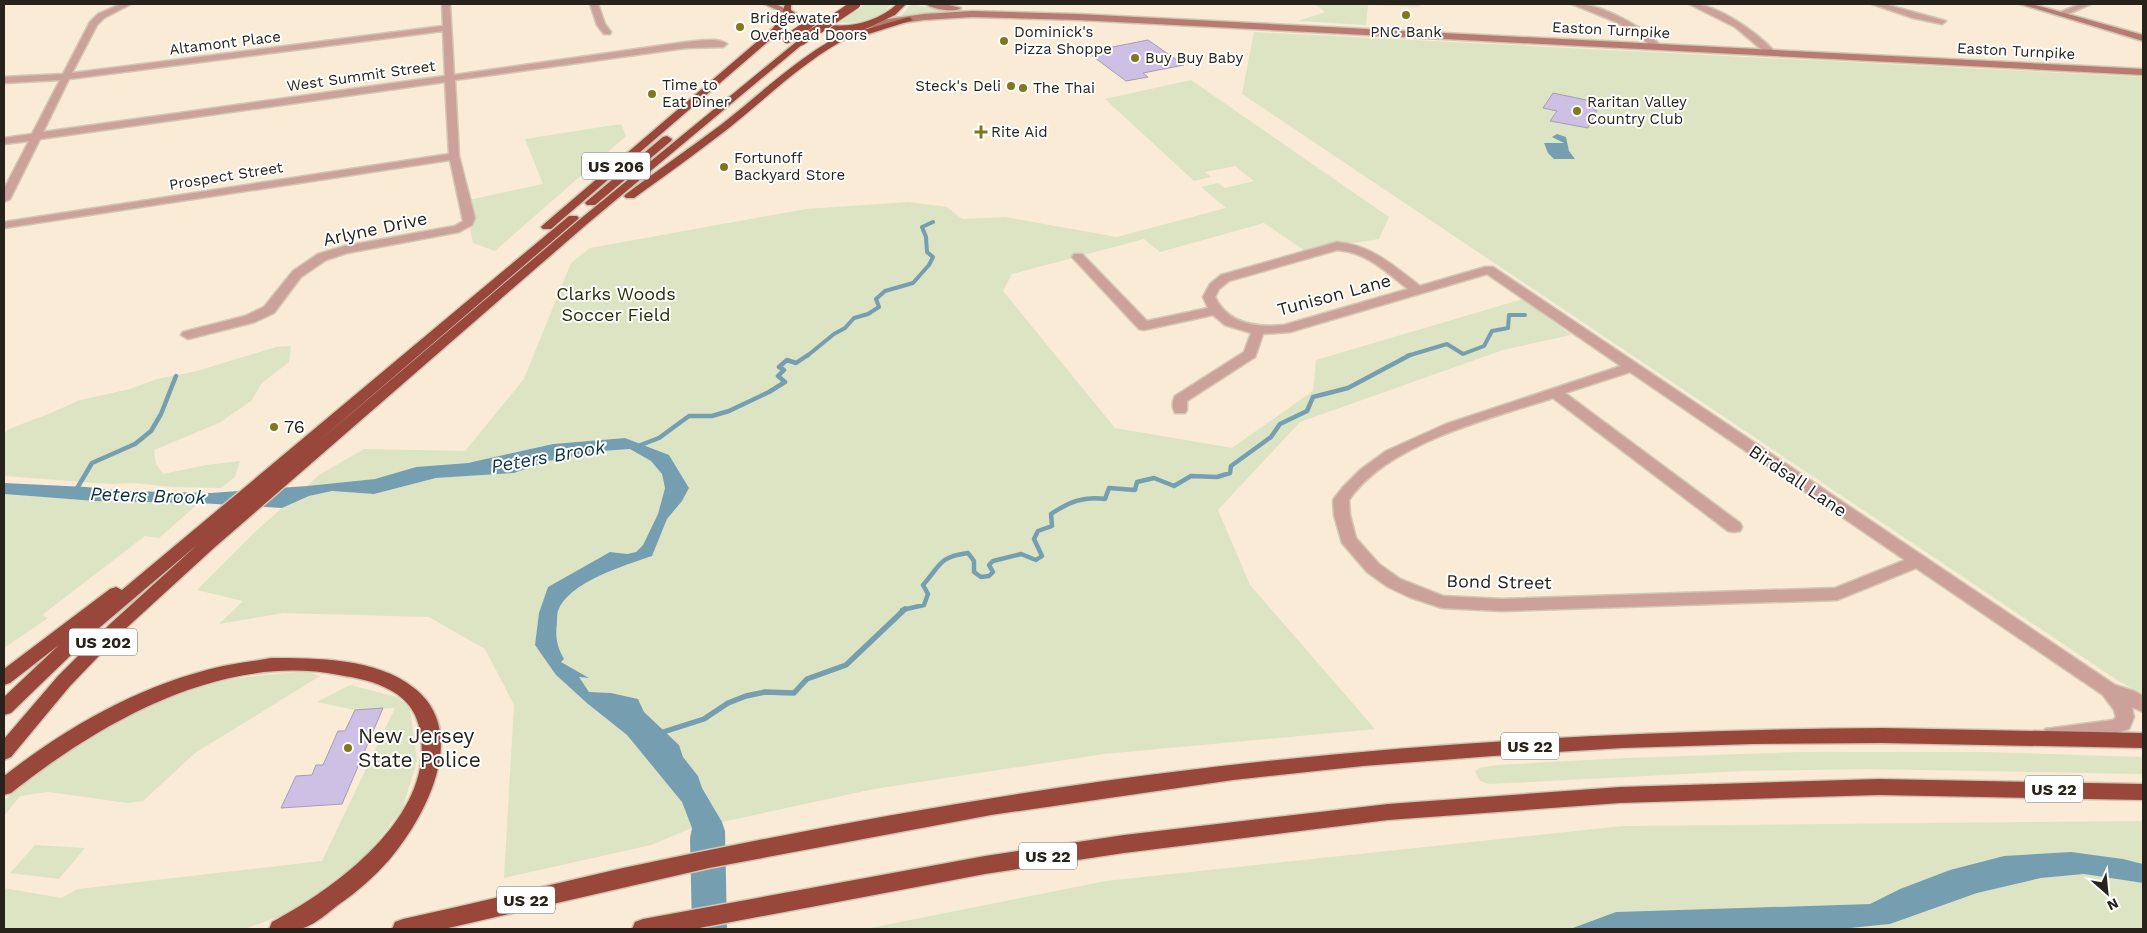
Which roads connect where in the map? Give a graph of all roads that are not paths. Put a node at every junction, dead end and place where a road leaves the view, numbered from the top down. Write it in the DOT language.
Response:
graph roads {
  1 [pos="127,4"];
  2 [pos="446,4"];
  3 [pos="594,4"];
  4 [pos="768,4"];
  5 [pos="841,4"];
  6 [pos="856,4"];
  7 [pos="902,4"];
  8 [pos="930,4"];
  9 [pos="1576,4"];
  10 [pos="1694,4"];
  11 [pos="1876,4"];
  12 [pos="2024,4"];
  13 [pos="2087,4"];
  14 [pos="788,9"];
  15 [pos="2060,14"];
  16 [pos="1078,17"];
  17 [pos="909,20"];
  18 [pos="1942,21"];
  19 [pos="867,25"];
  20 [pos="448,28"];
  21 [pos="607,32"];
  22 [pos="2143,38"];
  23 [pos="723,44"];
  24 [pos="1658,46"];
  25 [pos="1770,52"];
  26 [pos="2143,72"];
  27 [pos="67,77"];
  28 [pos="451,78"];
  29 [pos="4,80"];
  30 [pos="777,83"];
  31 [pos="36,137"];
  32 [pos="4,141"];
  33 [pos="454,156"];
  34 [pos="4,199"];
  35 [pos="4,225"];
  36 [pos="560,243"];
  37 [pos="1078,257"];
  38 [pos="1489,270"];
  39 [pos="1418,291"];
  40 [pos="1217,310"];
  41 [pos="449,323"];
  42 [pos="1258,330"];
  43 [pos="188,335"];
  44 [pos="1630,367"];
  45 [pos="1554,392"];
  46 [pos="1180,410"];
  47 [pos="1734,527"];
  48 [pos="189,542"];
  49 [pos="1917,561"];
  50 [pos="4,678"];
  51 [pos="2109,690"];
  52 [pos="2143,705"];
  53 [pos="4,708"];
  54 [pos="2034,736"];
  55 [pos="2143,741"];
  56 [pos="4,752"];
  57 [pos="4,787"];
  58 [pos="2143,792"];
  59 [pos="653,927"];
  60 [pos="280,929"];
  61 [pos="404,929"];
  1 -- 27 [label="street"];
  2 -- 20 [label="street"];
  3 -- 21 [label="street"];
  4 -- 14 [label="main road"];
  5 -- 41 [label="highway, US 202, bridge"];
  6 -- 36 [label="highway, US 202, bridge"];
  7 -- 19 [label="highway, US 206"];
  8 -- 16 [label="main road, Easton Turnpike"];
  9 -- 24 [label="street"];
  10 -- 25 [label="street"];
  11 -- 18 [label="street"];
  12 -- 15 [label="main road"];
  13 -- 15 [label="street"];
  14 -- 19 [label="highway, US 206"];
  14 -- 41 [label="highway, US 206"];
  15 -- 22 [label="main road"];
  16 -- 17 [label="main road, Easton Turnpike"];
  16 -- 24 [label="main road, Easton Turnpike"];
  17 -- 19 [label="main road, Easton Turnpike"];
  17 -- 30 [label="highway"];
  19 -- 30 [label="highway, US 206"];
  20 -- 27 [label="street, Altamont Place"];
  20 -- 28 [label="street"];
  23 -- 28 [label="street, West Summit Street"];
  24 -- 25 [label="main road, Easton Turnpike"];
  25 -- 26 [label="main road, Easton Turnpike"];
  27 -- 29 [label="street, Altamont Place"];
  27 -- 31 [label="street"];
  28 -- 31 [label="street, West Summit Street"];
  28 -- 33 [label="street"];
  30 -- 36 [label="highway, US 206"];
  31 -- 32 [label="street, West Summit Street"];
  31 -- 34 [label="street"];
  33 -- 35 [label="street, Prospect Street"];
  33 -- 43 [label="street, Arlyne Drive"];
  36 -- 56 [label="highway, US 202"];
  37 -- 40 [label="street"];
  38 -- 39 [label="street, Tunison Lane"];
  38 -- 44 [label="street, Birdsall Lane"];
  39 -- 40 [label="street, Tunison Lane"];
  39 -- 42 [label="street, Tunison Lane"];
  40 -- 42 [label="street, Tunison Lane"];
  41 -- 48 [label="highway, US 202"];
  42 -- 46 [label="street, Tunison Lane"];
  44 -- 45 [label="street, Bond Street"];
  44 -- 49 [label="street, Birdsall Lane"];
  45 -- 47 [label="street"];
  45 -- 49 [label="street, Bond Street"];
  48 -- 50 [label="highway"];
  48 -- 53 [label="highway, US 202"];
  49 -- 51 [label="street, Birdsall Lane"];
  51 -- 52 [label="street, Birdsall Lane"];
  51 -- 54 [label="street, Birdsall Lane"];
  54 -- 55 [label="highway, US 22"];
  54 -- 61 [label="highway, US 22"];
  57 -- 60 [label="highway"];
  58 -- 59 [label="highway, US 22"];
}
